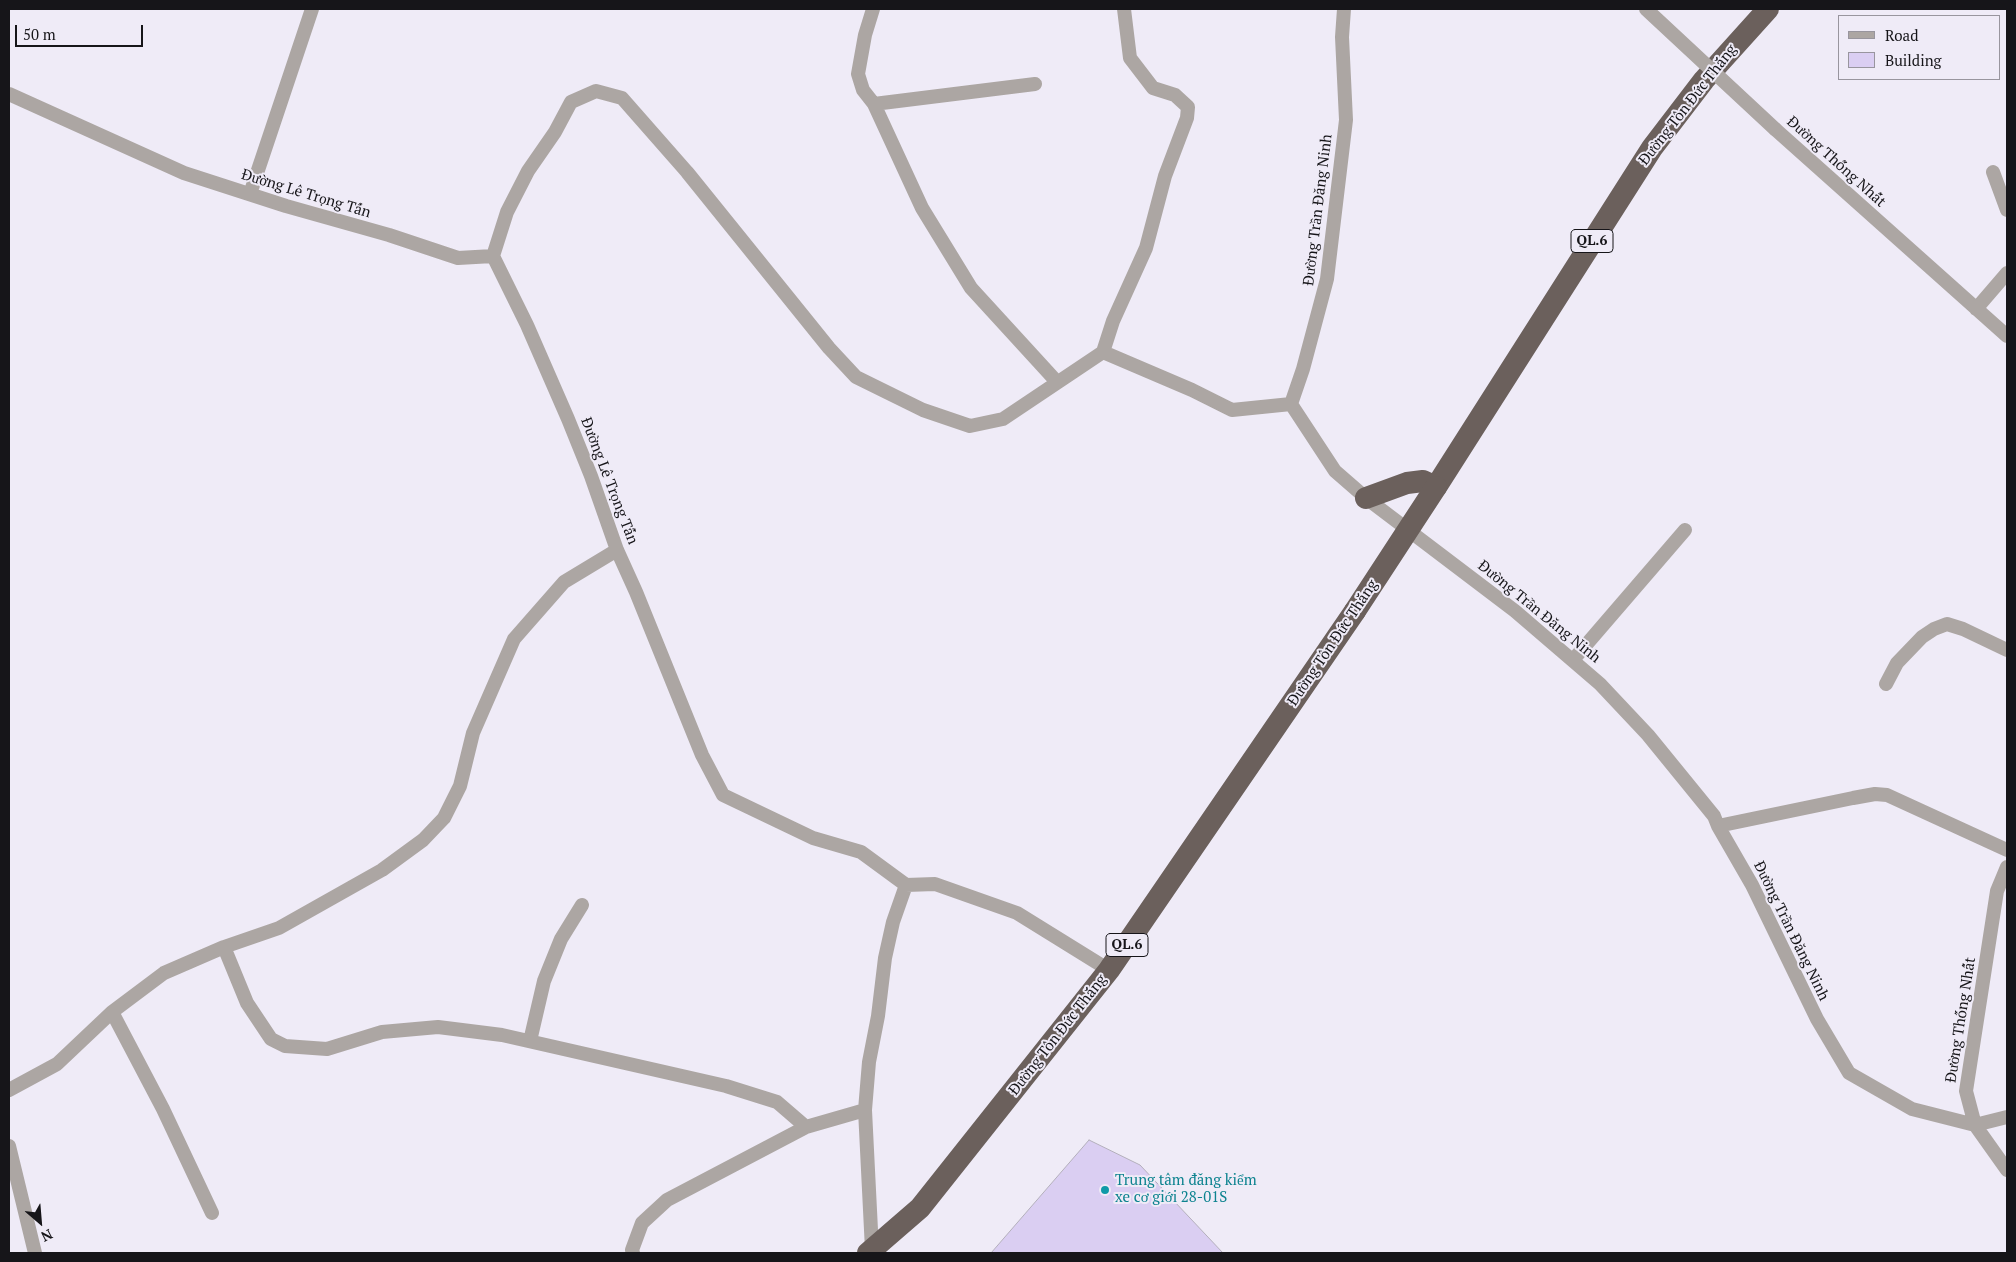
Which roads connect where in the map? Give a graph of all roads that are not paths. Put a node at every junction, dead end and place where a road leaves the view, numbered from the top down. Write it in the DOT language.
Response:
graph roads {
  1 [pos="312,9"];
  2 [pos="873,9"];
  3 [pos="1124,9"];
  4 [pos="1344,9"];
  5 [pos="1646,9"];
  6 [pos="1768,9"];
  7 [pos="1034,84"];
  8 [pos="9,94"];
  9 [pos="874,104"];
  10 [pos="1993,172"];
  11 [pos="250,194"];
  12 [pos="2007,210"];
  13 [pos="493,256"];
  14 [pos="2007,272"];
  15 [pos="1976,309"];
  16 [pos="2007,336"];
  17 [pos="1103,352"];
  18 [pos="1057,382"];
  19 [pos="1291,404"];
  20 [pos="1436,486"];
  21 [pos="1366,498"];
  22 [pos="1685,530"];
  23 [pos="617,550"];
  24 [pos="2007,650"];
  25 [pos="1573,660"];
  26 [pos="1886,684"];
  27 [pos="1718,826"];
  28 [pos="2007,850"];
  29 [pos="2007,867"];
  30 [pos="906,885"];
  31 [pos="582,905"];
  32 [pos="224,947"];
  33 [pos="1109,970"];
  34 [pos="112,1012"];
  35 [pos="530,1041"];
  36 [pos="9,1091"];
  37 [pos="865,1110"];
  38 [pos="2007,1117"];
  39 [pos="1975,1126"];
  40 [pos="806,1127"];
  41 [pos="9,1146"];
  42 [pos="2007,1170"];
  43 [pos="212,1213"];
  44 [pos="870,1251"];
  45 [pos="35,1253"];
  46 [pos="633,1253"];
  1 -- 11 [label="street"];
  2 -- 9 [label="street"];
  3 -- 17 [label="street"];
  4 -- 19 [label="street, Đường Trần Đăng Ninh"];
  5 -- 15 [label="street, Đường Thống Nhất, bridge"];
  6 -- 20 [label="highway, Đường Tôn Đức Thắng / QL.6"];
  7 -- 9 [label="street"];
  8 -- 11 [label="street, Đường Lê Trọng Tấn"];
  9 -- 18 [label="street"];
  10 -- 12 [label="street"];
  11 -- 13 [label="street, Đường Lê Trọng Tấn"];
  13 -- 18 [label="street"];
  13 -- 23 [label="street, Đường Lê Trọng Tấn"];
  14 -- 15 [label="street"];
  15 -- 16 [label="street, Đường Thống Nhất"];
  17 -- 18 [label="street"];
  17 -- 19 [label="street"];
  19 -- 21 [label="street, Đường Trần Đăng Ninh"];
  20 -- 21 [label="highway"];
  20 -- 33 [label="highway, Đường Tôn Đức Thắng / QL.6, bridge"];
  21 -- 25 [label="street, Đường Trần Đăng Ninh"];
  22 -- 25 [label="street"];
  23 -- 30 [label="street, Đường Lê Trọng Tấn"];
  23 -- 32 [label="street"];
  24 -- 26 [label="street"];
  25 -- 27 [label="street, Đường Trần Đăng Ninh"];
  27 -- 28 [label="street"];
  27 -- 39 [label="street, Đường Trần Đăng Ninh"];
  29 -- 39 [label="street, Đường Thống Nhất"];
  30 -- 33 [label="street"];
  30 -- 37 [label="street"];
  31 -- 35 [label="street"];
  32 -- 34 [label="street"];
  32 -- 35 [label="street"];
  33 -- 44 [label="highway, Đường Tôn Đức Thắng / QL.6"];
  34 -- 36 [label="street"];
  34 -- 43 [label="street"];
  35 -- 40 [label="street"];
  37 -- 40 [label="street"];
  37 -- 44 [label="street"];
  38 -- 39 [label="street"];
  39 -- 42 [label="street, Đường Thống Nhất"];
  40 -- 46 [label="street"];
  41 -- 45 [label="street"];
}
